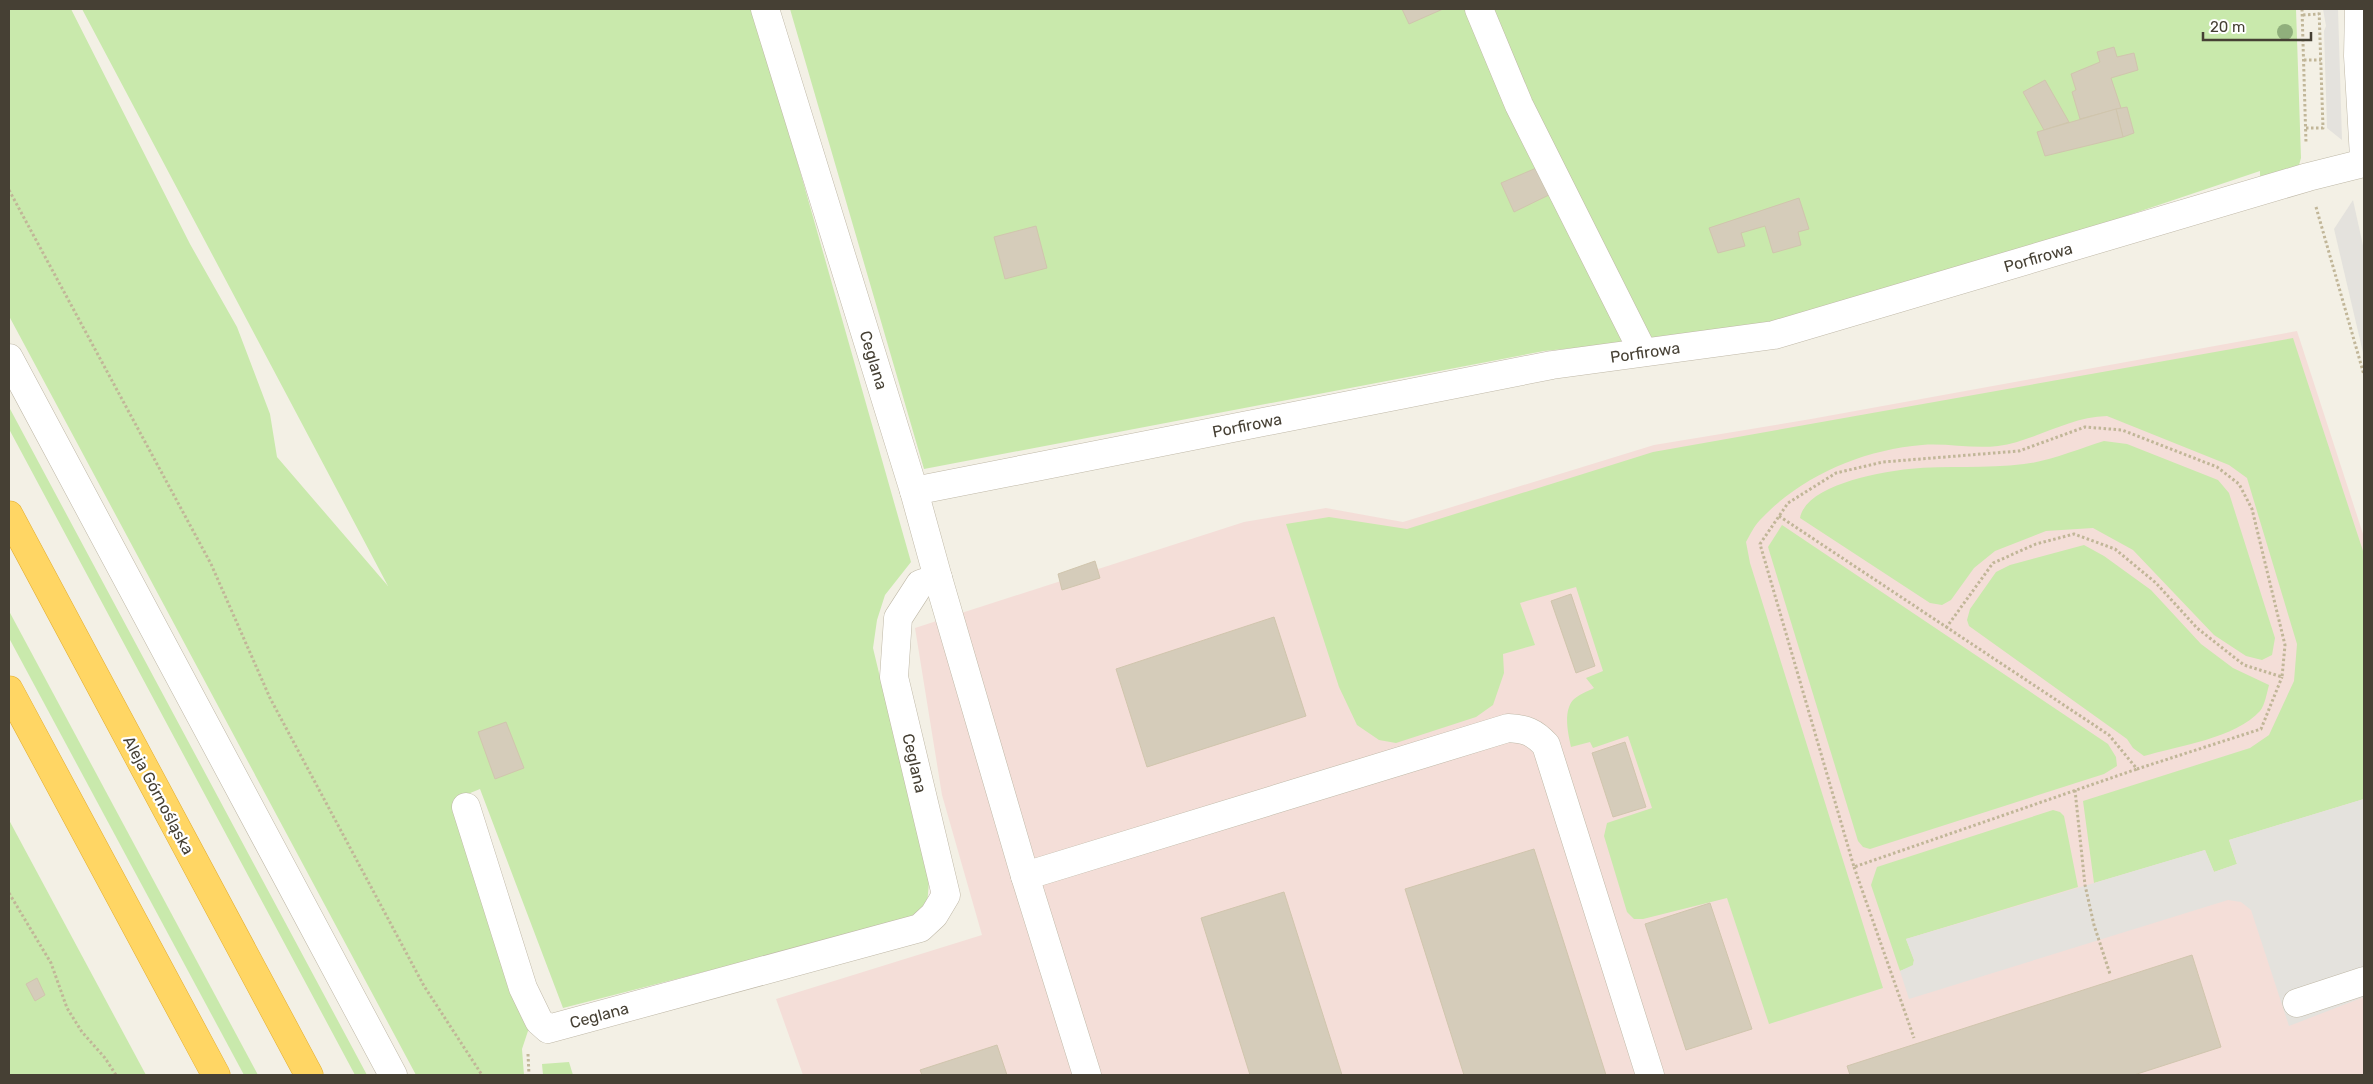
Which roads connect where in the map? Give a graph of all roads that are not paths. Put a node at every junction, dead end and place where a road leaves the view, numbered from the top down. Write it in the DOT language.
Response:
graph roads {
  1 [pos="765,9"];
  2 [pos="1479,9"];
  3 [pos="2359,9"];
  4 [pos="2364,157"];
  5 [pos="2364,163"];
  6 [pos="1643,352"];
  7 [pos="9,358"];
  8 [pos="914,491"];
  9 [pos="9,515"];
  10 [pos="938,578"];
  11 [pos="9,690"];
  12 [pos="466,807"];
  13 [pos="1024,876"];
  14 [pos="2364,982"];
  15 [pos="2296,1003"];
  16 [pos="216,1075"];
  17 [pos="309,1075"];
  18 [pos="393,1075"];
  19 [pos="1087,1075"];
  20 [pos="1650,1075"];
  1 -- 8 [label="street, Ceglana"];
  2 -- 6 [label="street"];
  3 -- 4 [label="street"];
  5 -- 6 [label="street, Porfirowa"];
  6 -- 8 [label="street, Porfirowa"];
  7 -- 18 [label="street"];
  8 -- 10 [label="street, Ceglana"];
  9 -- 17 [label="highway, Aleja Górnośląska"];
  10 -- 12 [label="street, Ceglana"];
  10 -- 13 [label="street"];
  11 -- 16 [label="highway"];
  13 -- 19 [label="street"];
  13 -- 20 [label="street"];
  14 -- 15 [label="street"];
}
